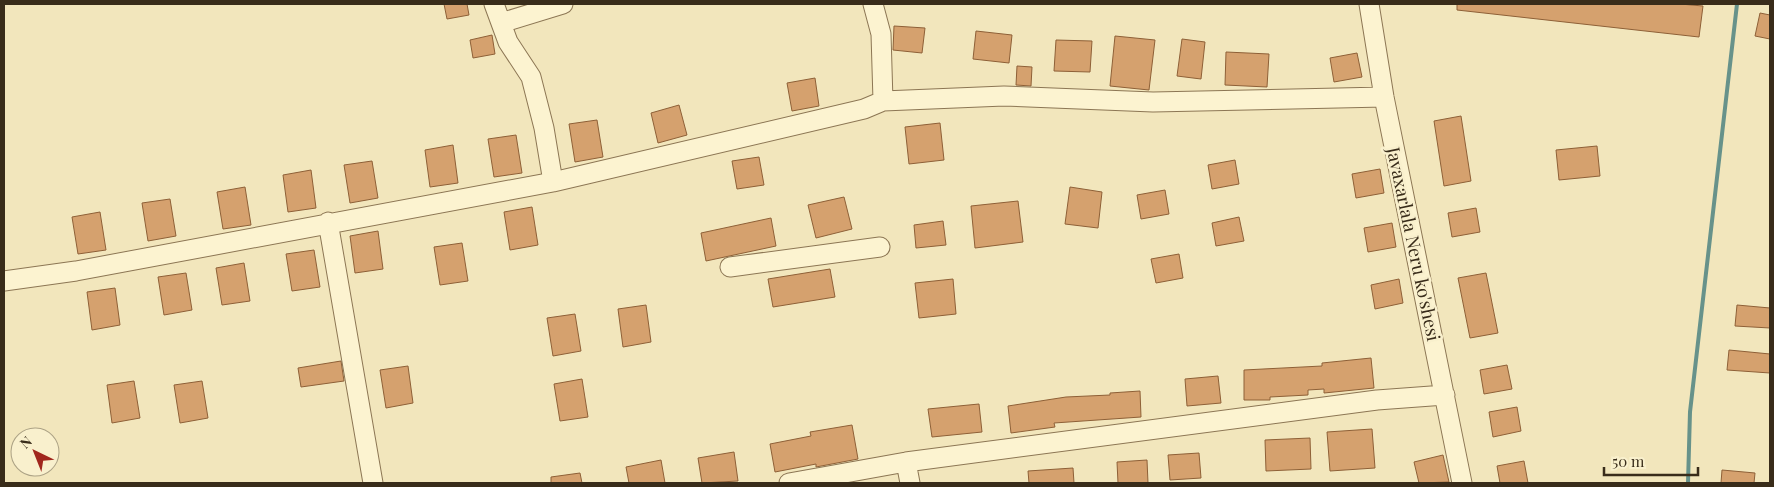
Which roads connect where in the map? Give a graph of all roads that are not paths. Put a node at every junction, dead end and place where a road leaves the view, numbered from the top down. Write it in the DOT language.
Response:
graph roads {
  1 [pos="494,4"];
  2 [pos="563,4"];
  3 [pos="873,4"];
  4 [pos="1369,4"];
  5 [pos="501,23"];
  6 [pos="1384,97"];
  7 [pos="883,102"];
  8 [pos="552,182"];
  9 [pos="328,222"];
  10 [pos="880,248"];
  11 [pos="730,268"];
  12 [pos="4,281"];
  13 [pos="1445,396"];
  14 [pos="906,462"];
  15 [pos="373,483"];
  16 [pos="789,483"];
  17 [pos="910,483"];
  18 [pos="1462,483"];
  1 -- 5 [label="street"];
  2 -- 5 [label="street"];
  3 -- 7 [label="street"];
  4 -- 6 [label="street, Javaxarlala Neru ko'shesi"];
  5 -- 8 [label="street"];
  6 -- 7 [label="street"];
  6 -- 13 [label="street, Javaxarlala Neru ko'shesi"];
  7 -- 8 [label="street"];
  8 -- 9 [label="street"];
  9 -- 12 [label="street"];
  9 -- 15 [label="street"];
  10 -- 11 [label="street"];
  13 -- 14 [label="street"];
  13 -- 18 [label="street, Javaxarlala Neru ko'shesi"];
  14 -- 16 [label="street"];
  14 -- 17 [label="street"];
}
